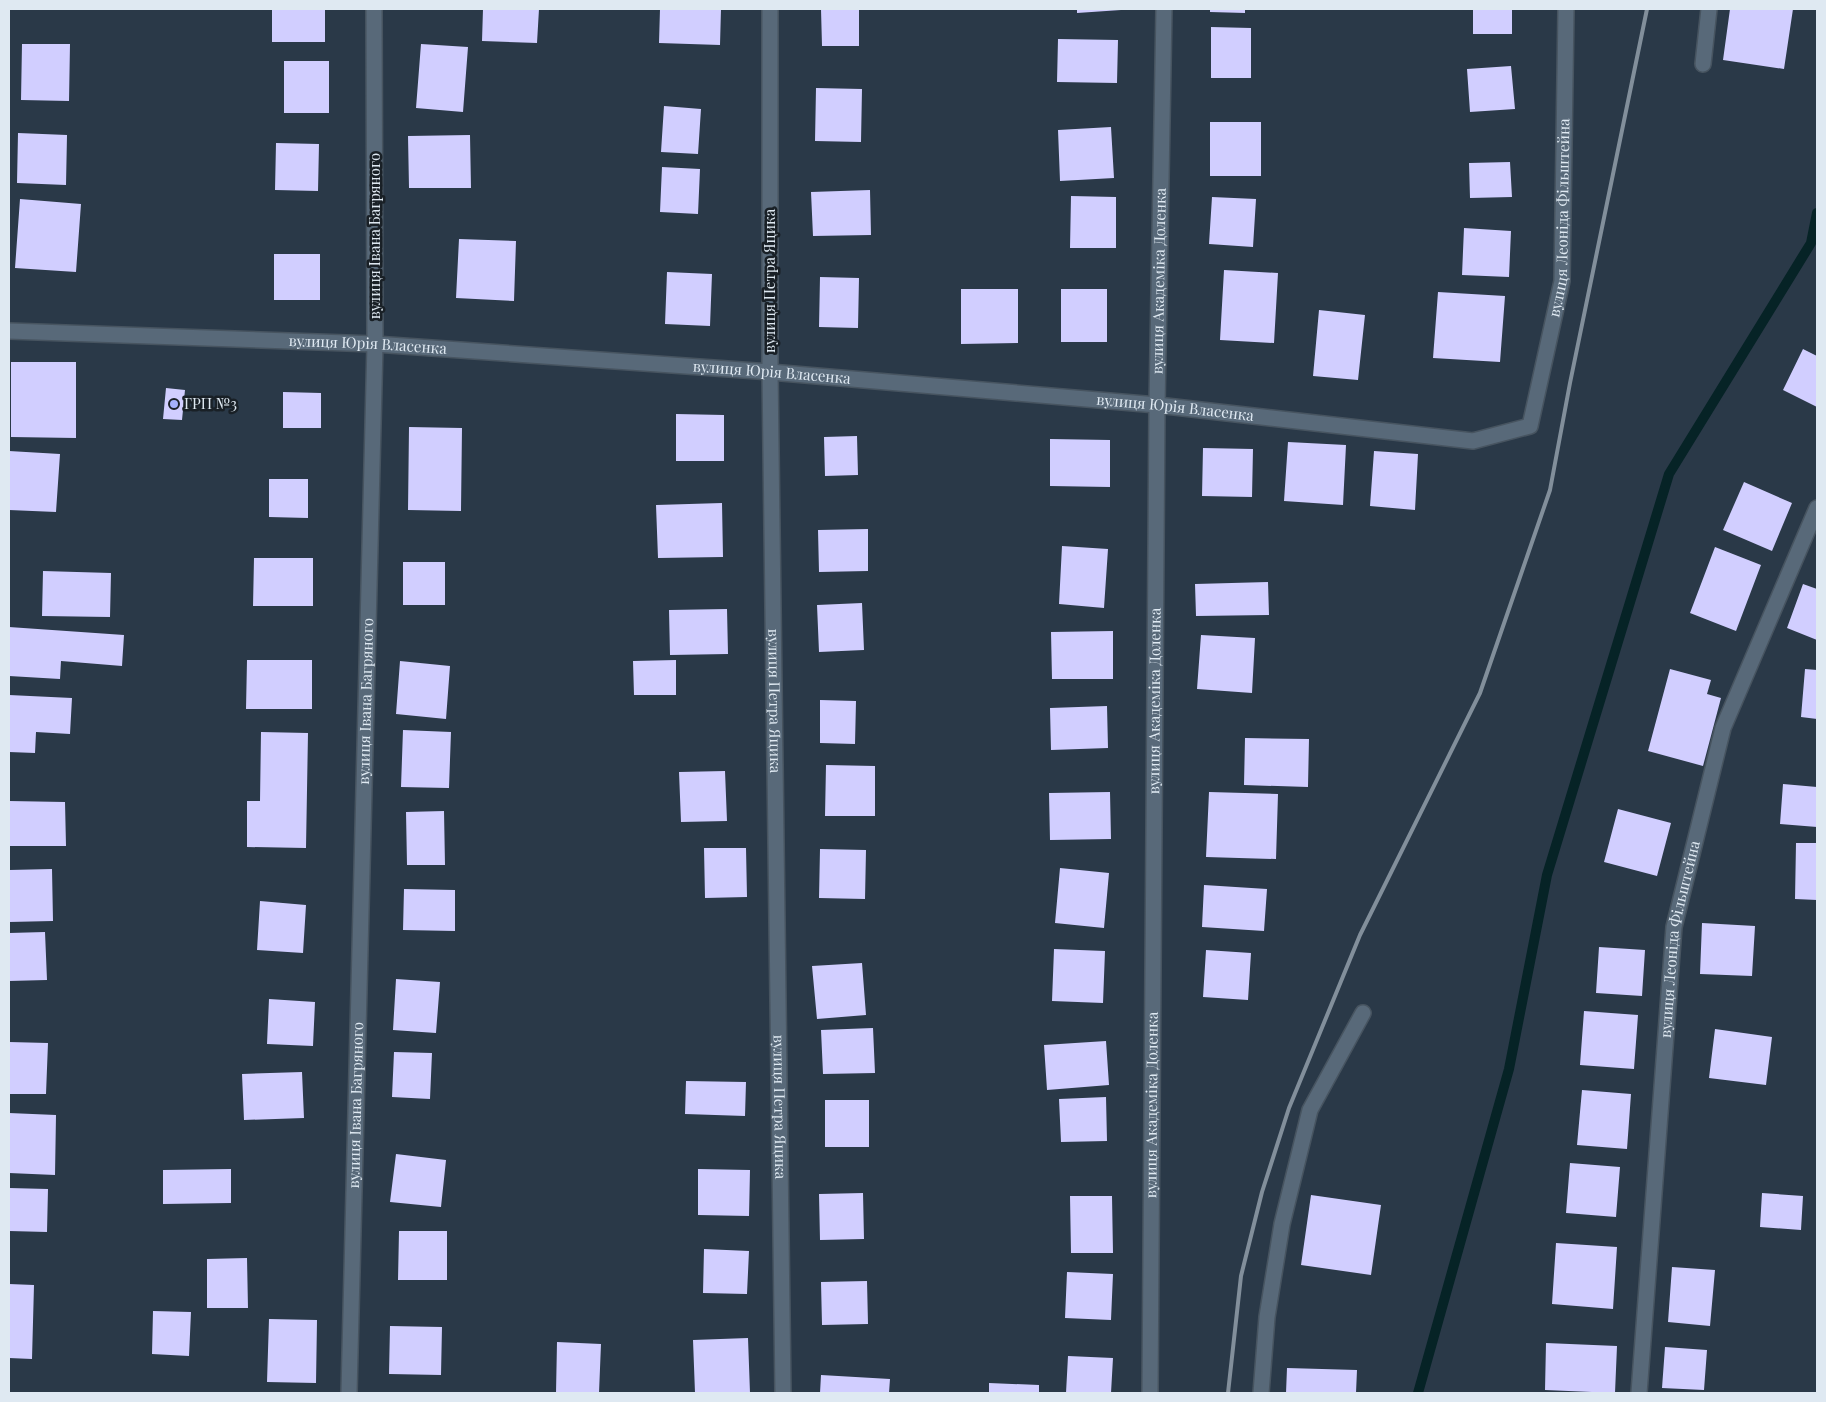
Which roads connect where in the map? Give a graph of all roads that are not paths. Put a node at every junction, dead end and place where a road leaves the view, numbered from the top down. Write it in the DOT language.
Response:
graph roads {
  1 [pos="374,9"];
  2 [pos="770,9"];
  3 [pos="1164,9"];
  4 [pos="1566,9"];
  5 [pos="1709,9"];
  6 [pos="1704,64"];
  7 [pos="9,332"];
  8 [pos="375,344"];
  9 [pos="770,372"];
  10 [pos="1157,405"];
  11 [pos="1530,426"];
  12 [pos="1817,508"];
  13 [pos="1363,1013"];
  14 [pos="350,1393"];
  15 [pos="783,1393"];
  16 [pos="1150,1393"];
  17 [pos="1261,1393"];
  18 [pos="1639,1393"];
  1 -- 8 [label="street, вулиця Івана Багряного"];
  2 -- 9 [label="street, вулиця Петра Яцика"];
  3 -- 10 [label="street, вулиця Академіка Доленка"];
  4 -- 11 [label="street, вулиця Леоніда Фільштейна"];
  5 -- 6 [label="street"];
  7 -- 8 [label="street, вулиця Юрія Власенка"];
  8 -- 9 [label="street, вулиця Юрія Власенка"];
  8 -- 14 [label="street, вулиця Івана Багряного"];
  9 -- 10 [label="street, вулиця Юрія Власенка"];
  9 -- 15 [label="street, вулиця Петра Яцика"];
  10 -- 11 [label="street, вулиця Юрія Власенка"];
  10 -- 16 [label="street, вулиця Академіка Доленка"];
  12 -- 18 [label="street, вулиця Леоніда Фільштейна"];
  13 -- 17 [label="street"];
}
